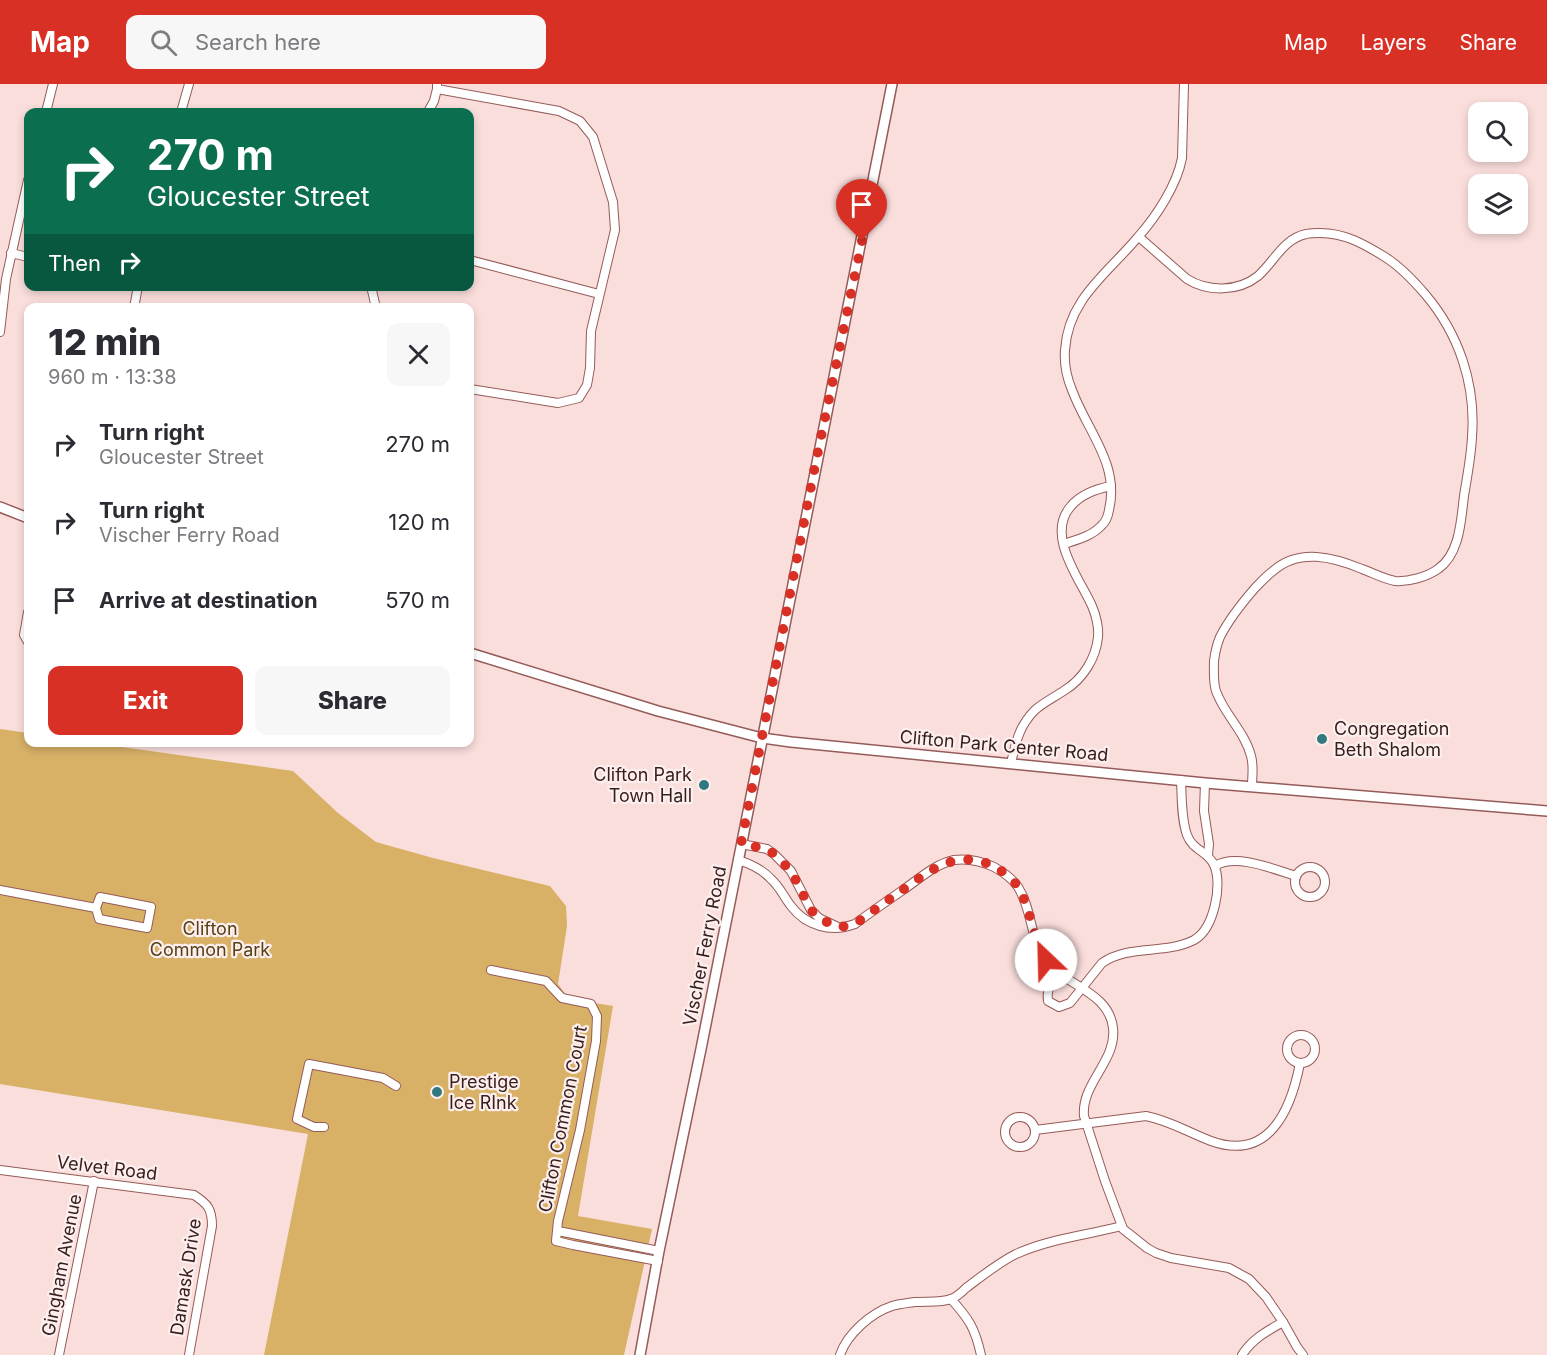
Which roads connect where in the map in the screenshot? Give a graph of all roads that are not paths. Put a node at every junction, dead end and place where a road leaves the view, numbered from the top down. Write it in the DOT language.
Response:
graph roads {
  1 [pos="53,84"];
  2 [pos="189,84"];
  3 [pos="892,84"];
  4 [pos="1184,84"];
  5 [pos="437,86"];
  6 [pos="47,108"];
  7 [pos="183,108"];
  8 [pos="430,108"];
  9 [pos="24,197"];
  10 [pos="1139,237"];
  11 [pos="11,253"];
  12 [pos="24,256"];
  13 [pos="474,261"];
  14 [pos="599,294"];
  15 [pos="0,332"];
  16 [pos="474,390"];
  17 [pos="1111,486"];
  18 [pos="0,507"];
  19 [pos="24,516"];
  20 [pos="1064,544"];
  21 [pos="474,654"];
  22 [pos="762,738"];
  23 [pos="1011,763"];
  24 [pos="1181,780"];
  25 [pos="1205,783"];
  26 [pos="1252,786"];
  27 [pos="1547,811"];
  28 [pos="741,844"];
  29 [pos="1208,855"];
  30 [pos="738,860"];
  31 [pos="1215,866"];
  32 [pos="1296,876"];
  33 [pos="0,890"];
  34 [pos="96,908"];
  35 [pos="837,927"];
  36 [pos="491,970"];
  37 [pos="1058,972"];
  38 [pos="1082,988"];
  39 [pos="1300,1063"];
  40 [pos="396,1086"];
  41 [pos="1086,1123"];
  42 [pos="324,1127"];
  43 [pos="1035,1130"];
  44 [pos="0,1170"];
  45 [pos="94,1181"];
  46 [pos="207,1205"];
  47 [pos="1122,1226"];
  48 [pos="558,1231"];
  49 [pos="659,1256"];
  50 [pos="951,1299"];
  51 [pos="1283,1322"];
  52 [pos="59,1355"];
  53 [pos="189,1355"];
  54 [pos="640,1355"];
  55 [pos="840,1355"];
  56 [pos="981,1355"];
  57 [pos="1242,1355"];
  58 [pos="1304,1355"];
  1 -- 6 [label="street"];
  2 -- 7 [label="street"];
  3 -- 22 [label="street, Vischer Ferry Road"];
  4 -- 10 [label="street"];
  5 -- 8 [label="street"];
  5 -- 14 [label="street"];
  9 -- 11 [label="street"];
  10 -- 17 [label="street"];
  10 -- 26 [label="street"];
  11 -- 12 [label="street"];
  11 -- 15 [label="street"];
  13 -- 14 [label="street"];
  14 -- 16 [label="street"];
  17 -- 20 [label="street"];
  17 -- 20 [label="street"];
  18 -- 19 [label="street"];
  20 -- 23 [label="street"];
  21 -- 22 [label="street, Clifton Park Center Road"];
  22 -- 23 [label="street, Clifton Park Center Road"];
  22 -- 28 [label="street, Vischer Ferry Road"];
  23 -- 24 [label="street, Clifton Park Center Road"];
  24 -- 25 [label="street, Clifton Park Center Road"];
  24 -- 29 [label="street"];
  25 -- 26 [label="street, Clifton Park Center Road"];
  25 -- 29 [label="street"];
  26 -- 27 [label="street, Clifton Park Center Road"];
  28 -- 30 [label="street, Vischer Ferry Road"];
  28 -- 35 [label="street"];
  29 -- 31 [label="street"];
  30 -- 35 [label="street"];
  30 -- 49 [label="street, Vischer Ferry Road"];
  31 -- 32 [label="street"];
  31 -- 38 [label="street"];
  32 -- 32 [label="street"];
  33 -- 34 [label="street"];
  34 -- 34 [label="street"];
  35 -- 37 [label="street"];
  36 -- 48 [label="street, Clifton Common Court"];
  37 -- 38 [label="street"];
  37 -- 38 [label="street"];
  38 -- 41 [label="street"];
  39 -- 41 [label="street"];
  40 -- 42 [label="street"];
  41 -- 43 [label="street"];
  41 -- 47 [label="street"];
  43 -- 43 [label="street"];
  44 -- 45 [label="street, Velvet Road"];
  45 -- 46 [label="street, Velvet Road"];
  45 -- 52 [label="street, Gingham Avenue"];
  46 -- 53 [label="street, Damask Drive"];
  47 -- 50 [label="street"];
  47 -- 51 [label="street"];
  48 -- 49 [label="street"];
  48 -- 49 [label="street, Clifton Common Court"];
  49 -- 54 [label="street, Vischer Ferry Road"];
  50 -- 55 [label="street"];
  50 -- 56 [label="street"];
  51 -- 57 [label="street"];
  51 -- 58 [label="street"];
}
